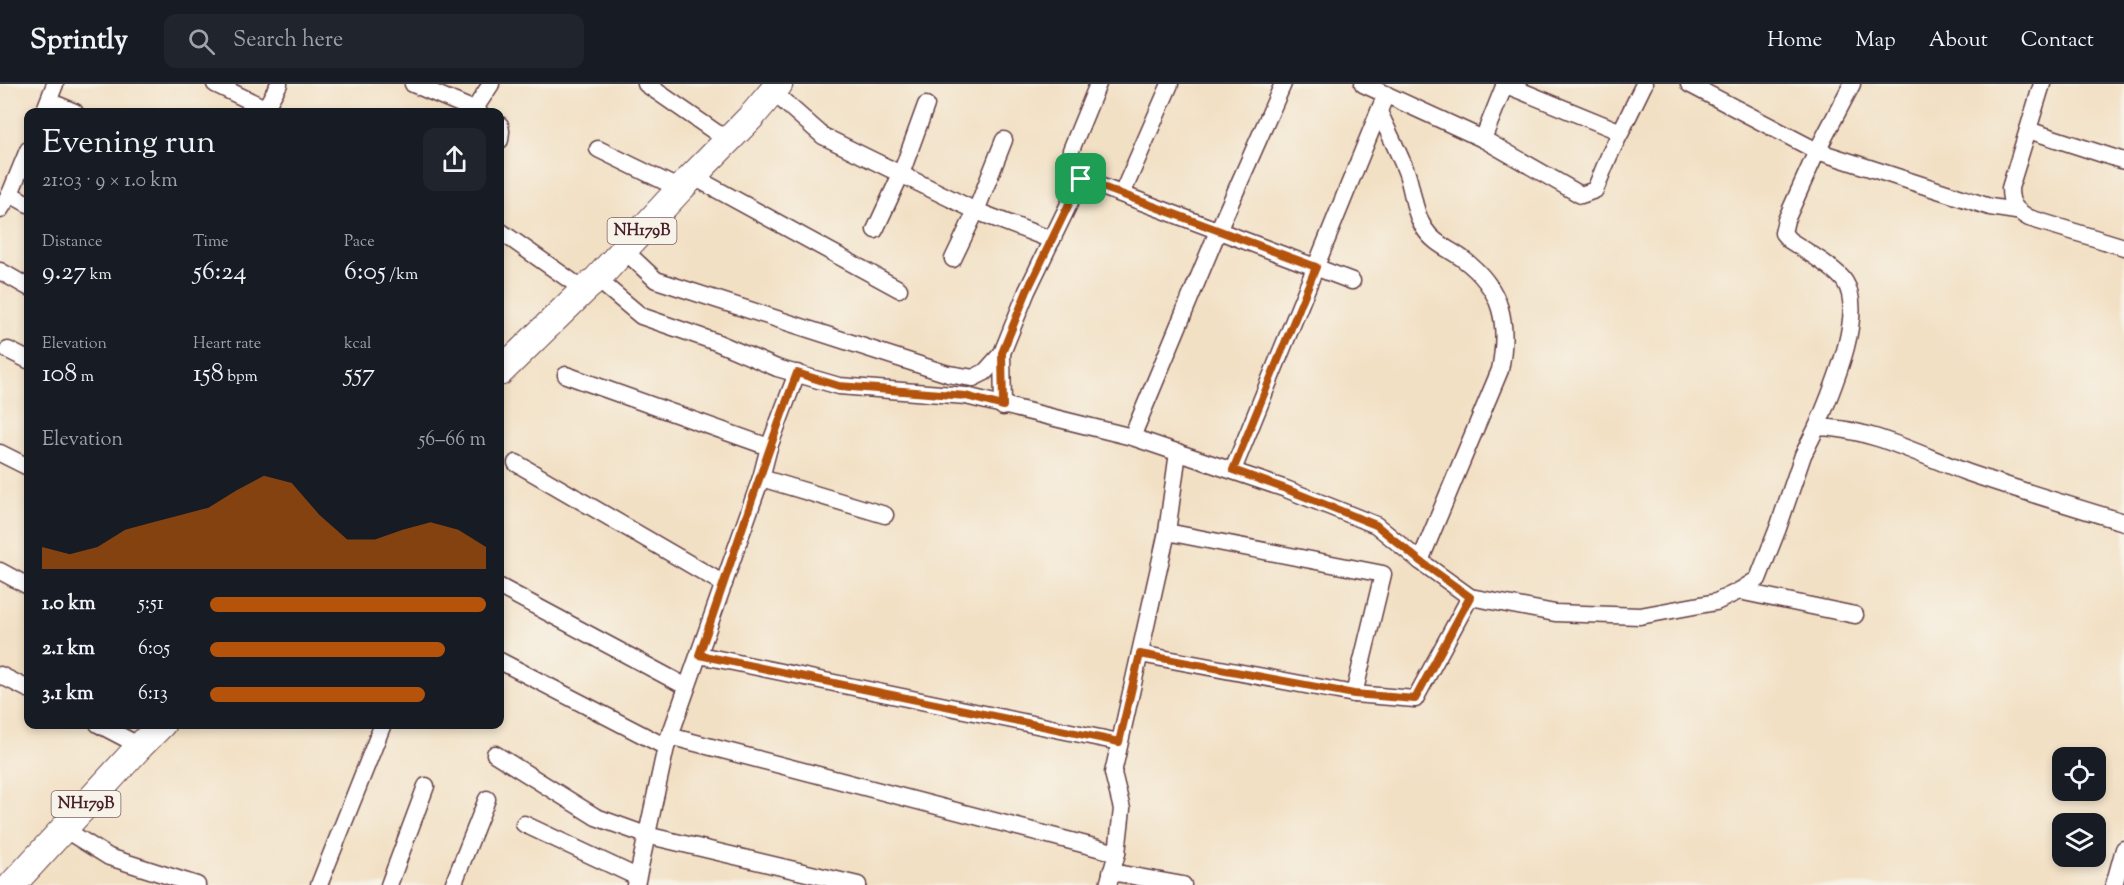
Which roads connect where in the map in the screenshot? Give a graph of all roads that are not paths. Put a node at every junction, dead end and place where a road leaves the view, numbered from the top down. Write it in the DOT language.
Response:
graph roads {
  1 [pos="55,84"];
  2 [pos="215,84"];
  3 [pos="279,84"];
  4 [pos="413,84"];
  5 [pos="491,84"];
  6 [pos="646,84"];
  7 [pos="1098,84"];
  8 [pos="1170,84"];
  9 [pos="1283,84"];
  10 [pos="1363,84"];
  11 [pos="1505,84"];
  12 [pos="1644,84"];
  13 [pos="1689,84"];
  14 [pos="2042,84"];
  15 [pos="1846,86"];
  16 [pos="776,88"];
  17 [pos="1386,94"];
  18 [pos="926,105"];
  19 [pos="46,107"];
  20 [pos="263,108"];
  21 [pos="270,108"];
  22 [pos="469,108"];
  23 [pos="478,108"];
  24 [pos="1379,112"];
  25 [pos="2028,130"];
  26 [pos="1621,132"];
  27 [pos="1483,139"];
  28 [pos="727,140"];
  29 [pos="1004,140"];
  30 [pos="598,149"];
  31 [pos="1071,150"];
  32 [pos="1817,151"];
  33 [pos="24,160"];
  34 [pos="2124,161"];
  35 [pos="901,174"];
  36 [pos="686,182"];
  37 [pos="10,194"];
  38 [pos="1122,194"];
  39 [pos="24,202"];
  40 [pos="0,210"];
  41 [pos="976,211"];
  42 [pos="2016,211"];
  43 [pos="875,231"];
  44 [pos="1218,231"];
  45 [pos="504,233"];
  46 [pos="1052,240"];
  47 [pos="2124,247"];
  48 [pos="624,250"];
  49 [pos="953,259"];
  50 [pos="1316,267"];
  51 [pos="0,272"];
  52 [pos="1352,281"];
  53 [pos="590,284"];
  54 [pos="24,285"];
  55 [pos="898,289"];
  56 [pos="8,350"];
  57 [pos="1002,353"];
  58 [pos="24,358"];
  59 [pos="504,366"];
  60 [pos="797,373"];
  61 [pos="566,375"];
  62 [pos="1003,406"];
  63 [pos="1817,427"];
  64 [pos="1132,437"];
  65 [pos="769,447"];
  66 [pos="1178,452"];
  67 [pos="0,453"];
  68 [pos="516,463"];
  69 [pos="24,465"];
  70 [pos="1233,470"];
  71 [pos="761,478"];
  72 [pos="885,515"];
  73 [pos="2124,522"];
  74 [pos="1167,532"];
  75 [pos="1420,561"];
  76 [pos="0,571"];
  77 [pos="24,584"];
  78 [pos="724,584"];
  79 [pos="504,589"];
  80 [pos="1739,591"];
  81 [pos="1470,597"];
  82 [pos="1855,615"];
  83 [pos="1140,654"];
  84 [pos="699,655"];
  85 [pos="504,663"];
  86 [pos="0,675"];
  87 [pos="24,687"];
  88 [pos="687,687"];
  89 [pos="1354,694"];
  90 [pos="108,729"];
  91 [pos="157,729"];
  92 [pos="381,729"];
  93 [pos="667,742"];
  94 [pos="1119,742"];
  95 [pos="140,746"];
  96 [pos="495,754"];
  97 [pos="426,786"];
  98 [pos="487,799"];
  99 [pos="524,824"];
  100 [pos="64,829"];
  101 [pos="646,835"];
  102 [pos="2124,849"];
  103 [pos="1117,853"];
  104 [pos="1109,879"];
  105 [pos="637,881"];
  106 [pos="12,885"];
  107 [pos="197,885"];
  108 [pos="319,885"];
  109 [pos="389,885"];
  110 [pos="453,885"];
  111 [pos="858,885"];
  112 [pos="1183,885"];
  113 [pos="2114,885"];
  1 -- 19 [label="street"];
  2 -- 20 [label="street"];
  3 -- 21 [label="street"];
  4 -- 22 [label="street"];
  5 -- 23 [label="street"];
  6 -- 28 [label="street"];
  7 -- 31 [label="street"];
  8 -- 38 [label="street"];
  9 -- 44 [label="street"];
  10 -- 17 [label="street"];
  11 -- 26 [label="street"];
  11 -- 27 [label="street"];
  12 -- 26 [label="street"];
  13 -- 32 [label="street"];
  14 -- 25 [label="street"];
  15 -- 32 [label="street"];
  16 -- 28 [label="highway, NH179B"];
  16 -- 35 [label="street"];
  17 -- 24 [label="street"];
  17 -- 27 [label="street"];
  18 -- 35 [label="street"];
  24 -- 50 [label="street"];
  24 -- 75 [label="street"];
  25 -- 34 [label="street"];
  25 -- 42 [label="street"];
  26 -- 27 [label="street"];
  28 -- 36 [label="highway, NH179B"];
  29 -- 41 [label="street"];
  30 -- 36 [label="street"];
  32 -- 42 [label="street"];
  32 -- 63 [label="street"];
  33 -- 37 [label="street"];
  35 -- 41 [label="street"];
  35 -- 43 [label="street"];
  36 -- 48 [label="highway, NH179B"];
  36 -- 55 [label="street"];
  37 -- 39 [label="street"];
  37 -- 40 [label="street"];
  38 -- 44 [label="street"];
  38 -- 46 [label="street"];
  41 -- 46 [label="street"];
  41 -- 49 [label="street"];
  42 -- 47 [label="street"];
  44 -- 50 [label="street"];
  44 -- 64 [label="street"];
  45 -- 53 [label="street"];
  46 -- 57 [label="street"];
  48 -- 53 [label="highway, NH179B"];
  48 -- 57 [label="street"];
  50 -- 52 [label="street"];
  50 -- 70 [label="street"];
  51 -- 54 [label="street"];
  53 -- 59 [label="highway, NH179B"];
  53 -- 60 [label="street"];
  56 -- 58 [label="street"];
  57 -- 62 [label="street"];
  60 -- 62 [label="street"];
  60 -- 65 [label="street"];
  61 -- 65 [label="street"];
  62 -- 64 [label="street"];
  63 -- 73 [label="street"];
  63 -- 80 [label="street"];
  64 -- 66 [label="street"];
  65 -- 71 [label="street"];
  66 -- 70 [label="street"];
  66 -- 74 [label="street"];
  67 -- 69 [label="street"];
  68 -- 78 [label="street"];
  70 -- 75 [label="street"];
  71 -- 72 [label="street"];
  71 -- 78 [label="street"];
  74 -- 83 [label="street"];
  74 -- 89 [label="street"];
  75 -- 81 [label="street"];
  76 -- 77 [label="street"];
  78 -- 84 [label="street"];
  79 -- 88 [label="street"];
  80 -- 81 [label="street"];
  80 -- 82 [label="street"];
  81 -- 89 [label="street"];
  83 -- 89 [label="street"];
  83 -- 94 [label="street"];
  84 -- 88 [label="street"];
  84 -- 94 [label="street"];
  85 -- 93 [label="street"];
  86 -- 87 [label="street"];
  88 -- 93 [label="street"];
  90 -- 95 [label="street"];
  91 -- 95 [label="highway, NH179B"];
  92 -- 108 [label="street"];
  93 -- 101 [label="street"];
  93 -- 103 [label="street"];
  94 -- 103 [label="street"];
  95 -- 100 [label="highway, NH179B"];
  96 -- 101 [label="street"];
  97 -- 109 [label="street"];
  98 -- 110 [label="street"];
  99 -- 105 [label="street"];
  100 -- 106 [label="highway, NH179B"];
  100 -- 107 [label="street"];
  101 -- 105 [label="street"];
  101 -- 111 [label="street"];
  102 -- 113 [label="street"];
  103 -- 104 [label="street"];
  104 -- 112 [label="street"];
}
